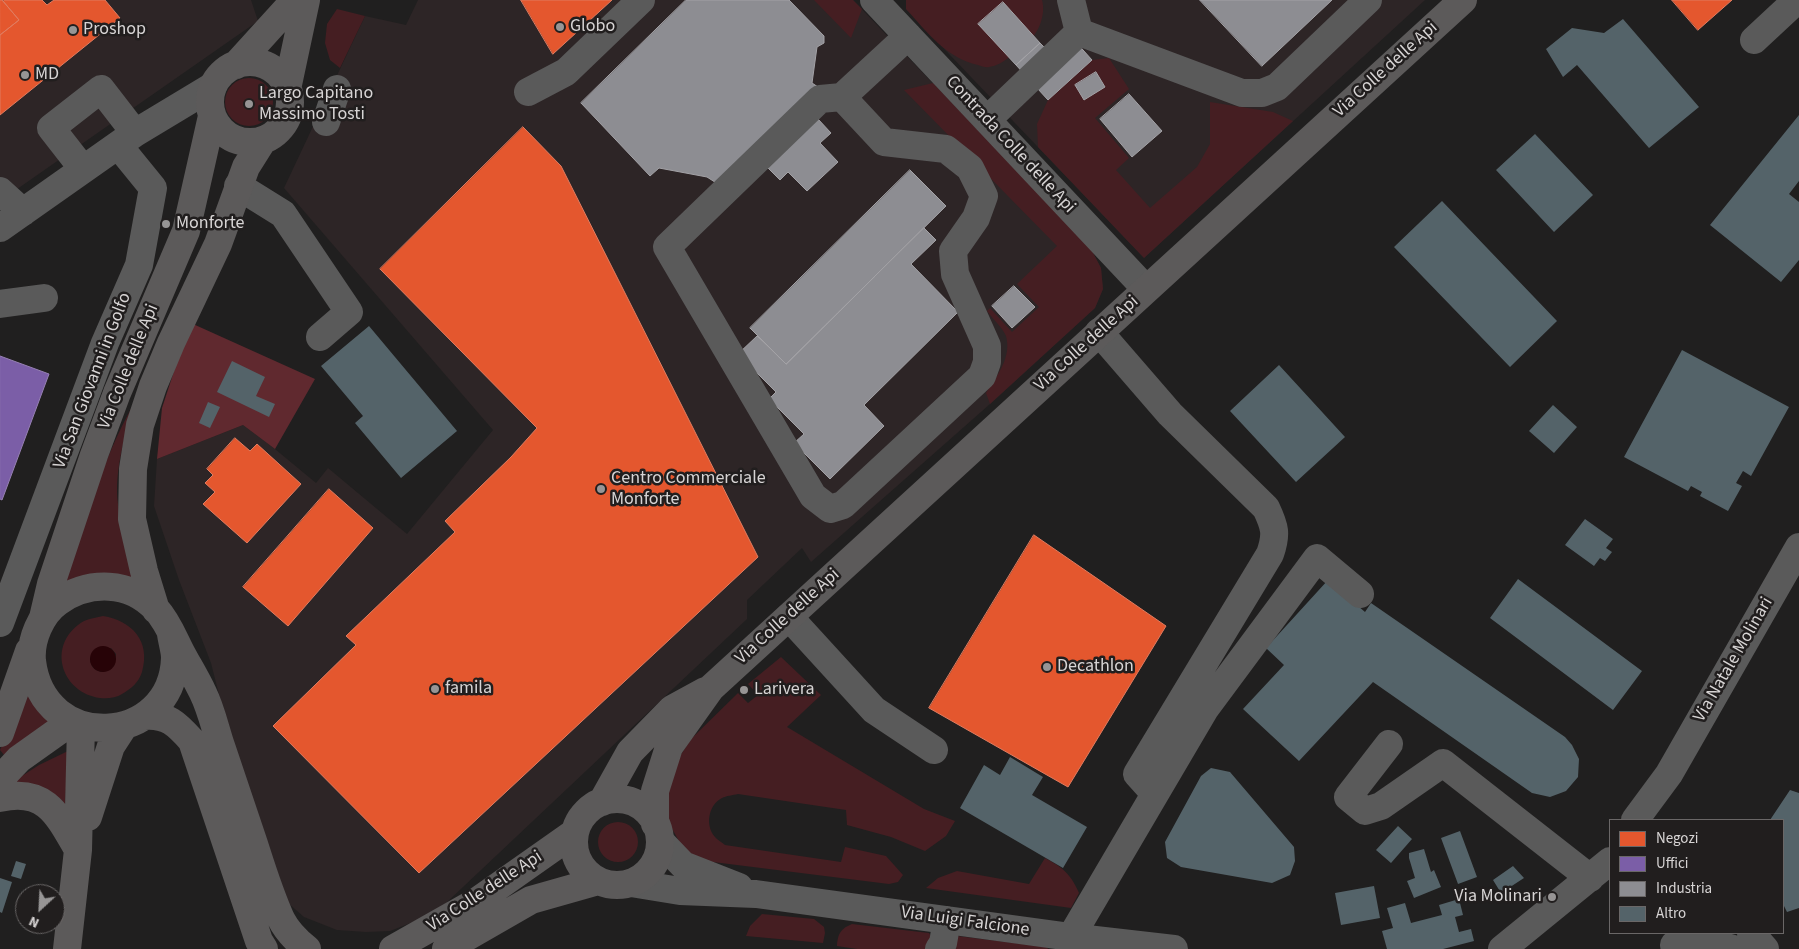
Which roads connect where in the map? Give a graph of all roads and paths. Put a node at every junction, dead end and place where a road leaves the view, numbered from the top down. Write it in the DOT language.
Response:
graph roads {
  1 [pos="295,0"];
  2 [pos="306,0"];
  3 [pos="641,0"];
  4 [pos="874,0"];
  5 [pos="1071,0"];
  6 [pos="1368,0"];
  7 [pos="1463,0"];
  8 [pos="1797,0"];
  9 [pos="1079,32"];
  10 [pos="908,36"];
  11 [pos="1754,40"];
  12 [pos="236,65"];
  13 [pos="214,86"];
  14 [pos="287,89"];
  15 [pos="337,89"];
  16 [pos="528,92"];
  17 [pos="842,97"];
  18 [pos="212,116"];
  19 [pos="987,120"];
  20 [pos="326,122"];
  21 [pos="126,139"];
  22 [pos="263,140"];
  23 [pos="83,169"];
  24 [pos="238,186"];
  25 [pos="0,191"];
  26 [pos="23,212"];
  27 [pos="0,228"];
  28 [pos="1146,289"];
  29 [pos="44,298"];
  30 [pos="0,304"];
  31 [pos="1099,332"];
  32 [pos="320,337"];
  33 [pos="105,343"];
  34 [pos="117,393"];
  35 [pos="1799,547"];
  36 [pos="1360,594"];
  37 [pos="156,610"];
  38 [pos="789,616"];
  39 [pos="0,623"];
  40 [pos="39,628"];
  41 [pos="171,634"];
  42 [pos="711,688"];
  43 [pos="134,721"];
  44 [pos="76,723"];
  45 [pos="0,733"];
  46 [pos="1389,744"];
  47 [pos="934,750"];
  48 [pos="1670,774"];
  49 [pos="0,779"];
  50 [pos="1155,794"];
  51 [pos="0,798"];
  52 [pos="602,802"];
  53 [pos="1636,819"];
  54 [pos="1655,819"];
  55 [pos="657,832"];
  56 [pos="574,833"];
  57 [pos="78,850"];
  58 [pos="1604,865"];
  59 [pos="598,881"];
  60 [pos="631,883"];
  61 [pos="756,894"];
  62 [pos="947,920"];
  63 [pos="1752,934"];
  64 [pos="1675,942"];
  65 [pos="1071,943"];
  66 [pos="67,949"];
  67 [pos="264,949"];
  68 [pos="307,949"];
  69 [pos="393,949"];
  70 [pos="446,949"];
  71 [pos="939,949"];
  72 [pos="1174,949"];
  73 [pos="1502,949"];
  74 [pos="1733,949"];
  75 [pos="1765,949"];
  1 -- 12 [label="main road"];
  2 -- 14 [label="main road"];
  3 -- 16 [label="street"];
  4 -- 10 [label="street, Contrada Colle delle Api"];
  5 -- 9 [label="street"];
  6 -- 9 [label="street"];
  7 -- 28 [label="main road, Via Colle delle Api"];
  8 -- 11 [label="street"];
  9 -- 19 [label="street"];
  10 -- 17 [label="street"];
  10 -- 19 [label="street, Contrada Colle delle Api"];
  12 -- 13 [label="main road"];
  12 -- 14 [label="main road"];
  13 -- 18 [label="main road"];
  13 -- 21 [label="street"];
  14 -- 22 [label="main road"];
  15 -- 20 [label="street"];
  17 -- 17 [label="street"];
  18 -- 22 [label="main road"];
  18 -- 34 [label="main road, Via Colle delle Api"];
  19 -- 28 [label="street, Contrada Colle delle Api"];
  21 -- 23 [label="street"];
  21 -- 23 [label="street, Via San Giovanni in Golfo"];
  21 -- 33 [label="street, Via San Giovanni in Golfo"];
  22 -- 24 [label="main road, Via Colle delle Api"];
  23 -- 26 [label="street"];
  24 -- 32 [label="street"];
  24 -- 37 [label="main road, Via Colle delle Api"];
  25 -- 26 [label="street"];
  26 -- 27 [label="street"];
  28 -- 31 [label="main road, Via Colle delle Api"];
  29 -- 30 [label="street"];
  31 -- 38 [label="main road, Via Colle delle Api"];
  31 -- 50 [label="street"];
  33 -- 34 [label="street"];
  33 -- 39 [label="street, Via San Giovanni in Golfo"];
  34 -- 40 [label="main road, Via Colle delle Api"];
  35 -- 48 [label="street, Via Natale Molinari"];
  36 -- 50 [label="street"];
  37 -- 40 [label="main road"];
  37 -- 41 [label="main road"];
  38 -- 42 [label="main road, Via Colle delle Api"];
  38 -- 47 [label="street"];
  40 -- 44 [label="main road"];
  40 -- 45 [label="main road"];
  41 -- 43 [label="main road"];
  41 -- 68 [label="main road"];
  42 -- 52 [label="main road, Via Colle delle Api"];
  42 -- 55 [label="main road, Via Colle delle Api"];
  43 -- 44 [label="main road"];
  43 -- 57 [label="main road"];
  43 -- 67 [label="main road"];
  44 -- 49 [label="main road"];
  44 -- 57 [label="main road"];
  46 -- 58 [label="street"];
  48 -- 53 [label="street, Via Natale Molinari"];
  48 -- 54 [label="street, Via Natale Molinari"];
  50 -- 65 [label="street"];
  51 -- 57 [label="main road"];
  52 -- 55 [label="main road"];
  52 -- 56 [label="main road"];
  55 -- 60 [label="main road"];
  55 -- 61 [label="street, Via Luigi Falcione"];
  56 -- 59 [label="main road"];
  56 -- 69 [label="main road, Via Colle delle Api"];
  57 -- 66 [label="main road"];
  58 -- 73 [label="street"];
  59 -- 60 [label="main road"];
  59 -- 70 [label="main road, Via Colle delle Api"];
  60 -- 61 [label="street, Via Luigi Falcione"];
  61 -- 62 [label="street, Via Luigi Falcione"];
  62 -- 65 [label="street, Via Luigi Falcione"];
  62 -- 71 [label="street"];
  63 -- 75 [label="street"];
  64 -- 74 [label="street"];
  65 -- 72 [label="street, Via Luigi Falcione"];
}
